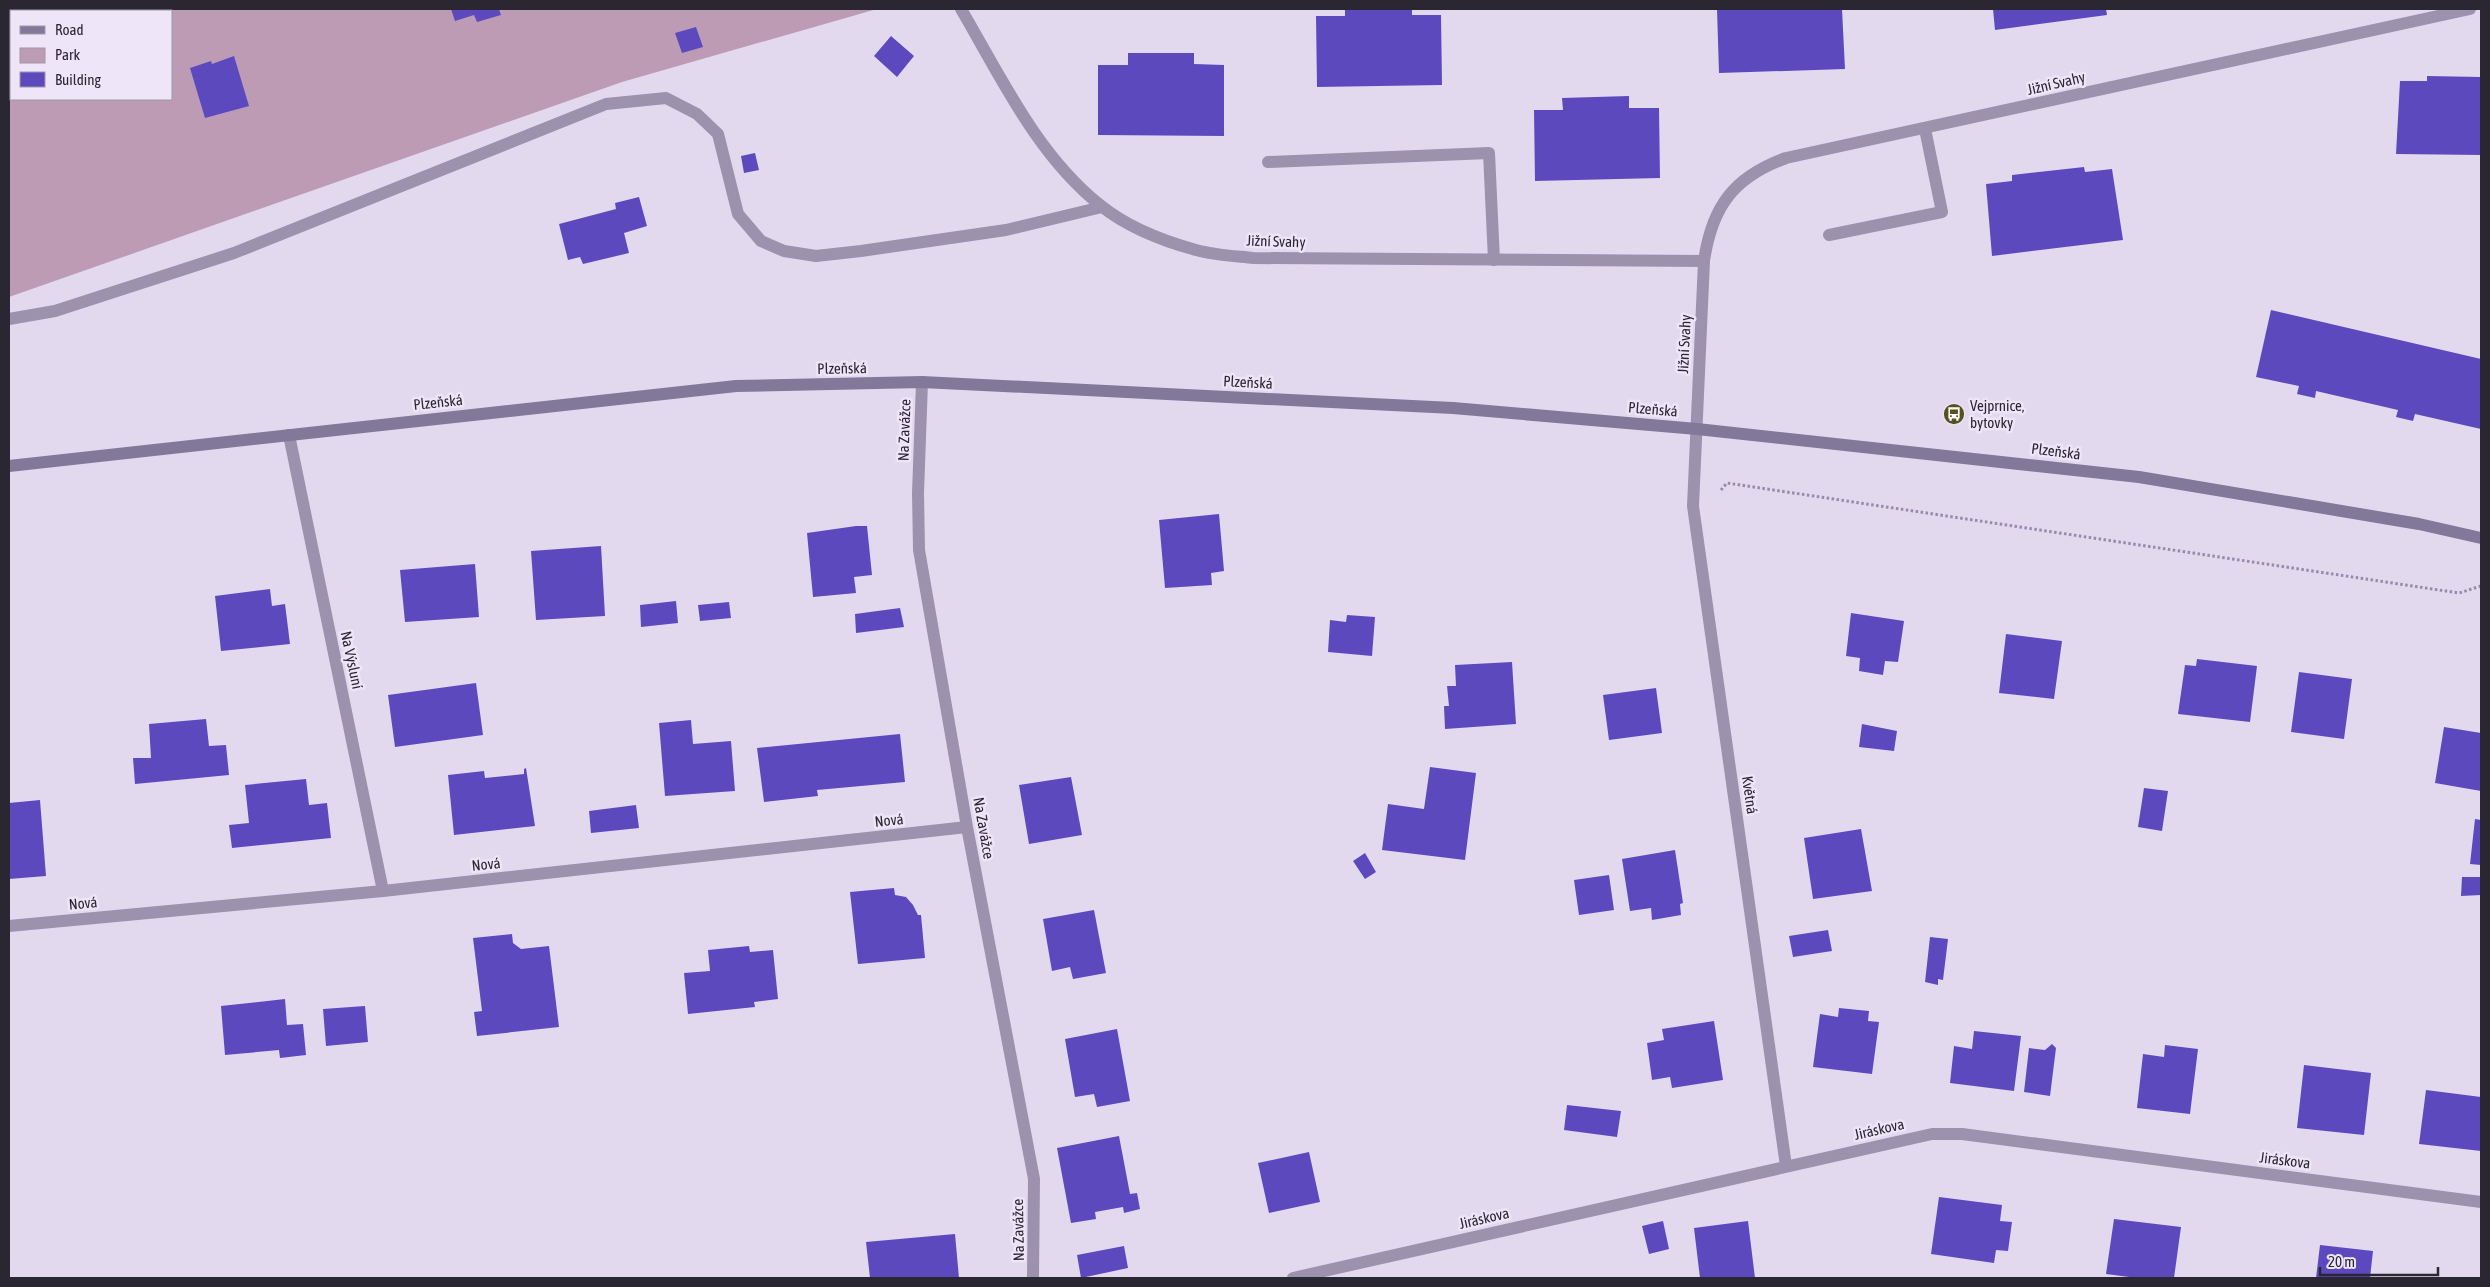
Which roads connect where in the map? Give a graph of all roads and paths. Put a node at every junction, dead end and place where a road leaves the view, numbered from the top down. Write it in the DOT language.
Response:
graph roads {
  1 [pos="961,9"];
  2 [pos="2470,9"];
  3 [pos="1925,129"];
  4 [pos="1268,162"];
  5 [pos="1102,207"];
  6 [pos="1829,235"];
  7 [pos="1494,260"];
  8 [pos="1704,261"];
  9 [pos="9,319"];
  10 [pos="922,382"];
  11 [pos="1697,429"];
  12 [pos="289,435"];
  13 [pos="9,466"];
  14 [pos="1694,488"];
  15 [pos="2481,538"];
  16 [pos="2481,586"];
  17 [pos="967,828"];
  18 [pos="383,891"];
  19 [pos="9,926"];
  20 [pos="1786,1166"];
  21 [pos="2481,1202"];
  22 [pos="1033,1278"];
  23 [pos="1293,1278"];
  1 -- 5 [label="street, Jižní Svahy"];
  2 -- 3 [label="street, Jižní Svahy"];
  3 -- 6 [label="street"];
  3 -- 8 [label="street, Jižní Svahy"];
  4 -- 7 [label="street"];
  5 -- 7 [label="street, Jižní Svahy"];
  5 -- 9 [label="street"];
  7 -- 8 [label="street, Jižní Svahy"];
  8 -- 11 [label="street, Jižní Svahy"];
  10 -- 11 [label="main road, Plzeňská"];
  10 -- 12 [label="main road, Plzeňská"];
  10 -- 17 [label="street, Na Zavážce"];
  11 -- 14 [label="street, Květná"];
  11 -- 15 [label="main road, Plzeňská"];
  12 -- 13 [label="main road, Plzeňská"];
  12 -- 18 [label="street, Na Výsluní"];
  14 -- 16 [label="path"];
  14 -- 20 [label="street, Květná"];
  17 -- 18 [label="street, Nová"];
  17 -- 22 [label="street, Na Zavážce"];
  18 -- 19 [label="street, Nová"];
  20 -- 21 [label="street, Jiráskova"];
  20 -- 23 [label="street, Jiráskova"];
}
